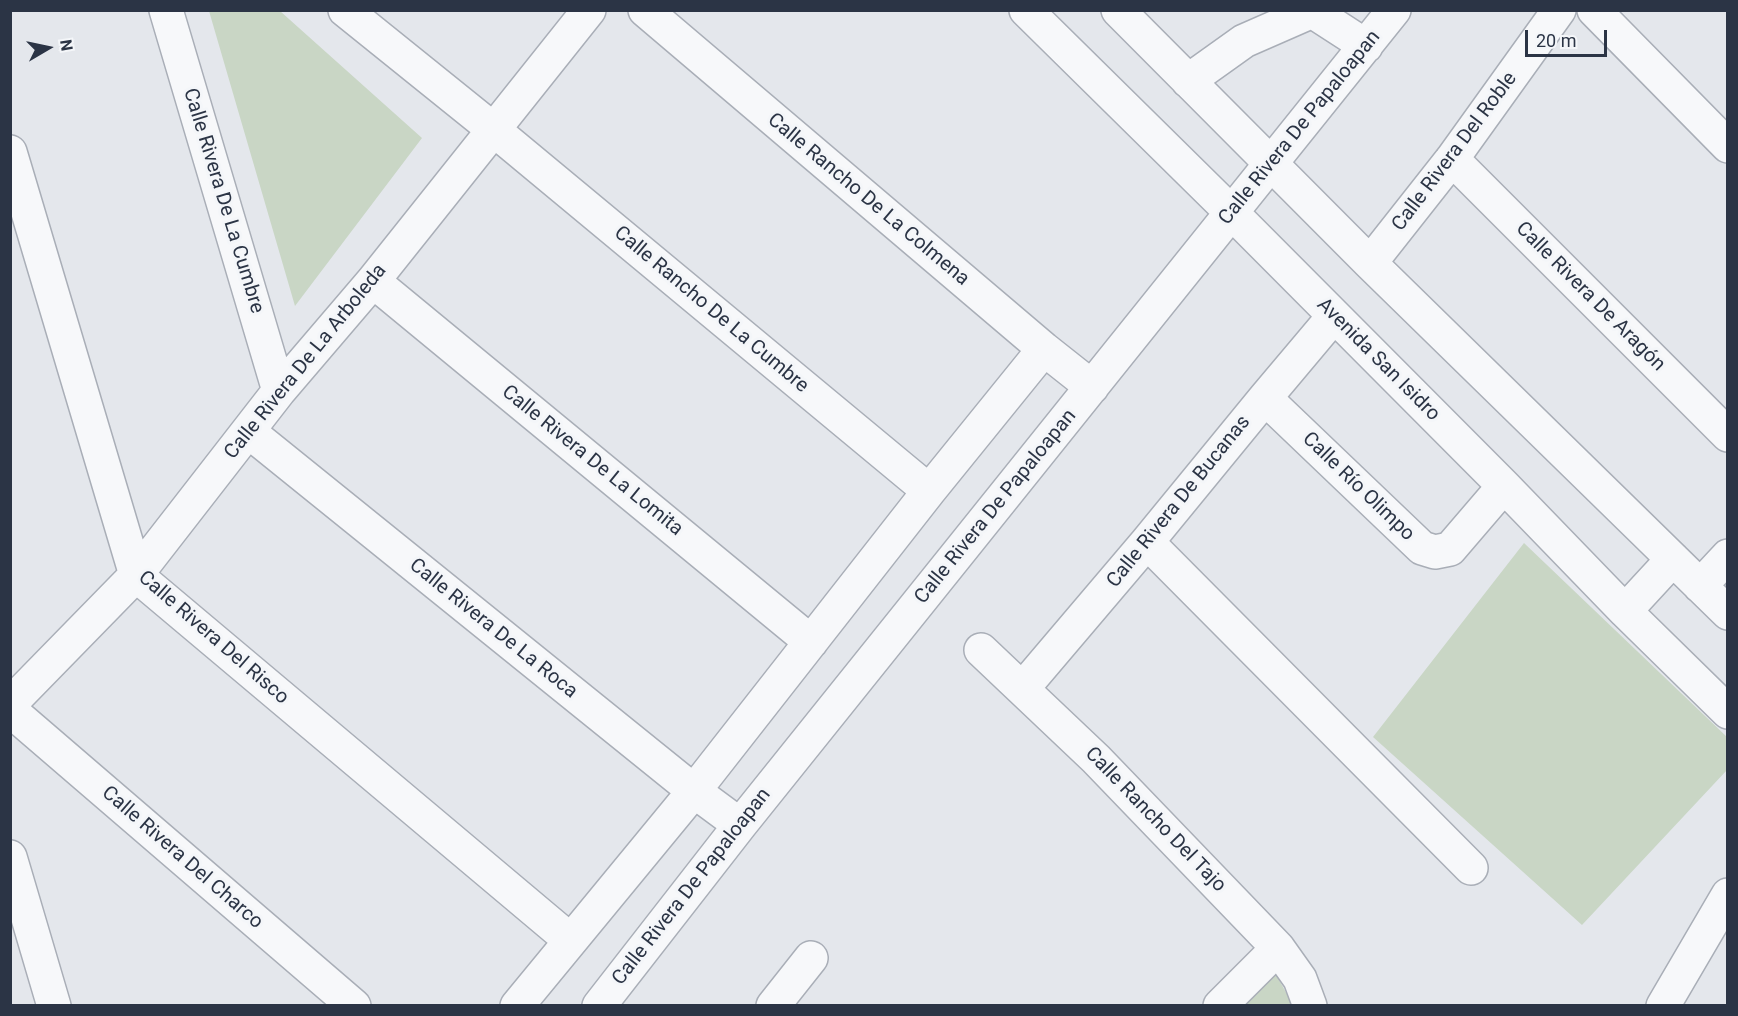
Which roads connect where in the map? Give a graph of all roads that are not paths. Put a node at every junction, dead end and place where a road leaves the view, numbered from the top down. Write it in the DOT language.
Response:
graph roads {
  1 [pos="166,10"];
  2 [pos="345,10"];
  3 [pos="589,10"];
  4 [pos="645,10"];
  5 [pos="1026,10"];
  6 [pos="1118,10"];
  7 [pos="1394,10"];
  8 [pos="1559,10"];
  9 [pos="1594,10"];
  10 [pos="1366,46"];
  11 [pos="1188,81"];
  12 [pos="494,130"];
  13 [pos="1728,146"];
  14 [pos="10,152"];
  15 [pos="1452,159"];
  16 [pos="1270,164"];
  17 [pos="1232,213"];
  18 [pos="1370,263"];
  19 [pos="373,281"];
  20 [pos="1334,316"];
  21 [pos="1044,349"];
  22 [pos="1092,387"];
  23 [pos="279,391"];
  24 [pos="1265,398"];
  25 [pos="248,431"];
  26 [pos="1728,435"];
  27 [pos="1504,486"];
  28 [pos="929,491"];
  29 [pos="1147,542"];
  30 [pos="1728,556"];
  31 [pos="1673,559"];
  32 [pos="136,575"];
  33 [pos="1700,586"];
  34 [pos="1625,611"];
  35 [pos="1728,613"];
  36 [pos="811,642"];
  37 [pos="981,650"];
  38 [pos="1023,688"];
  39 [pos="10,704"];
  40 [pos="10,710"];
  41 [pos="1728,712"];
  42 [pos="694,790"];
  43 [pos="740,825"];
  44 [pos="10,857"];
  45 [pos="1471,868"];
  46 [pos="1728,895"];
  47 [pos="570,940"];
  48 [pos="1278,948"];
  49 [pos="811,958"];
  50 [pos="54,1005"];
  51 [pos="354,1005"];
  52 [pos="517,1005"];
  53 [pos="599,1005"];
  54 [pos="773,1005"];
  55 [pos="1220,1005"];
  56 [pos="1310,1005"];
  57 [pos="1663,1005"];
  1 -- 23 [label="street, Calle Rivera De La Cumbre"];
  2 -- 12 [label="street"];
  3 -- 12 [label="street, Calle Rivera De La Arboleda"];
  4 -- 21 [label="street, Calle Rancho De La Colmena"];
  5 -- 17 [label="street, Avenida San Isidro"];
  6 -- 11 [label="street"];
  7 -- 10 [label="street, Calle Rivera De Papaloapan"];
  8 -- 15 [label="street, Calle Rivera Del Roble"];
  9 -- 13 [label="street"];
  10 -- 11 [label="street"];
  10 -- 16 [label="street, Calle Rivera De Papaloapan"];
  11 -- 16 [label="street"];
  12 -- 19 [label="street, Calle Rivera De La Arboleda"];
  12 -- 28 [label="street, Calle Rancho De La Cumbre"];
  14 -- 32 [label="street, Calle Rivera Del Risco"];
  15 -- 18 [label="street, Calle Rivera Del Roble"];
  15 -- 26 [label="street, Calle Rivera De Aragón"];
  16 -- 17 [label="street, Calle Rivera De Papaloapan"];
  16 -- 18 [label="street"];
  17 -- 20 [label="street, Avenida San Isidro"];
  17 -- 22 [label="street, Calle Rivera De Papaloapan"];
  18 -- 31 [label="street"];
  19 -- 23 [label="street, Calle Rivera De La Arboleda"];
  19 -- 36 [label="street, Calle Rivera De La Lomita"];
  20 -- 24 [label="street, Calle Rivera De Bucanas"];
  20 -- 27 [label="street, Avenida San Isidro"];
  21 -- 22 [label="street, Calle Rancho De La Colmena"];
  21 -- 28 [label="street"];
  22 -- 43 [label="street, Calle Rivera De Papaloapan"];
  23 -- 25 [label="street, Calle Rivera De La Arboleda"];
  24 -- 27 [label="street, Calle Río Olimpo"];
  24 -- 29 [label="street, Calle Rivera De Bucanas"];
  25 -- 32 [label="street, Calle Rivera De La Arboleda"];
  25 -- 42 [label="street, Calle Rivera De La Roca"];
  27 -- 34 [label="street, Avenida San Isidro"];
  28 -- 36 [label="street"];
  29 -- 38 [label="street, Calle Rivera De Bucanas"];
  29 -- 45 [label="street"];
  30 -- 33 [label="street"];
  31 -- 33 [label="street"];
  31 -- 34 [label="street"];
  32 -- 39 [label="street, Calle Rivera De La Arboleda"];
  32 -- 47 [label="street, Calle Rivera Del Risco"];
  33 -- 35 [label="street"];
  34 -- 41 [label="street, Avenida San Isidro"];
  36 -- 42 [label="street"];
  37 -- 38 [label="street, Calle Rancho Del Tajo"];
  38 -- 48 [label="street, Calle Rancho Del Tajo"];
  40 -- 51 [label="street, Calle Rivera Del Charco"];
  42 -- 43 [label="street, Calle Rivera De La Roca"];
  42 -- 47 [label="street"];
  43 -- 53 [label="street, Calle Rivera De Papaloapan"];
  44 -- 50 [label="street"];
  46 -- 57 [label="street"];
  47 -- 52 [label="street"];
  48 -- 55 [label="street"];
  48 -- 56 [label="street, Calle Rancho Del Tajo"];
  49 -- 54 [label="street"];
}
